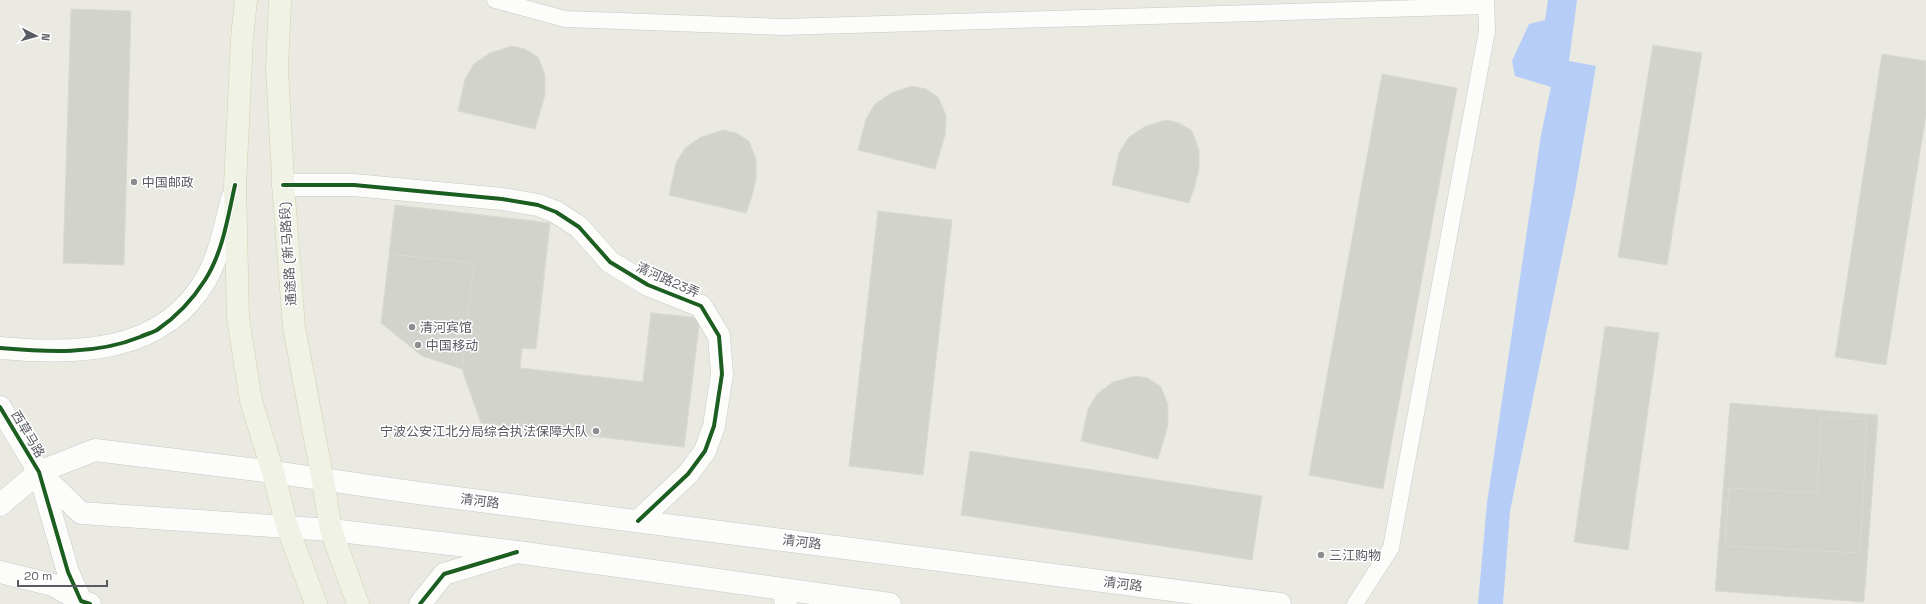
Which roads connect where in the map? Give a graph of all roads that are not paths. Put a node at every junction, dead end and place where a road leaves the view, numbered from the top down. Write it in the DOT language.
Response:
graph roads {
  1 [pos="246,0"];
  2 [pos="280,0"];
  3 [pos="495,0"];
  4 [pos="1486,3"];
  5 [pos="235,185"];
  6 [pos="283,185"];
  7 [pos="0,348"];
  8 [pos="0,407"];
  9 [pos="39,472"];
  10 [pos="273,472"];
  11 [pos="323,480"];
  12 [pos="0,505"];
  13 [pos="638,521"];
  14 [pos="286,526"];
  15 [pos="330,530"];
  16 [pos="517,552"];
  17 [pos="0,572"];
  18 [pos="785,596"];
  19 [pos="86,602"];
  20 [pos="316,604"];
  21 [pos="358,604"];
  22 [pos="420,604"];
  23 [pos="890,604"];
  24 [pos="1280,604"];
  25 [pos="1355,604"];
  1 -- 5 [label="main road"];
  2 -- 6 [label="main road, 通途路 (新马路段)"];
  3 -- 4 [label="lane"];
  4 -- 25 [label="lane"];
  5 -- 7 [label="main road"];
  5 -- 10 [label="main road"];
  6 -- 11 [label="main road, 通途路 (新马路段)"];
  6 -- 13 [label="main road, 清河路23弄"];
  8 -- 9 [label="main road, 西草马路"];
  9 -- 10 [label="main road, 清河路"];
  9 -- 12 [label="main road, 清河路"];
  9 -- 14 [label="main road"];
  9 -- 19 [label="main road"];
  10 -- 11 [label="main road, 清河路"];
  10 -- 14 [label="main road"];
  11 -- 13 [label="main road, 清河路"];
  11 -- 15 [label="main road, 通途路 (新马路段)"];
  13 -- 24 [label="main road, 清河路"];
  14 -- 15 [label="main road"];
  14 -- 20 [label="main road"];
  15 -- 16 [label="main road"];
  15 -- 21 [label="main road, 通途路 (新马路段)"];
  16 -- 18 [label="main road"];
  16 -- 22 [label="main road"];
  17 -- 19 [label="main road"];
  18 -- 23 [label="main road"];
}
